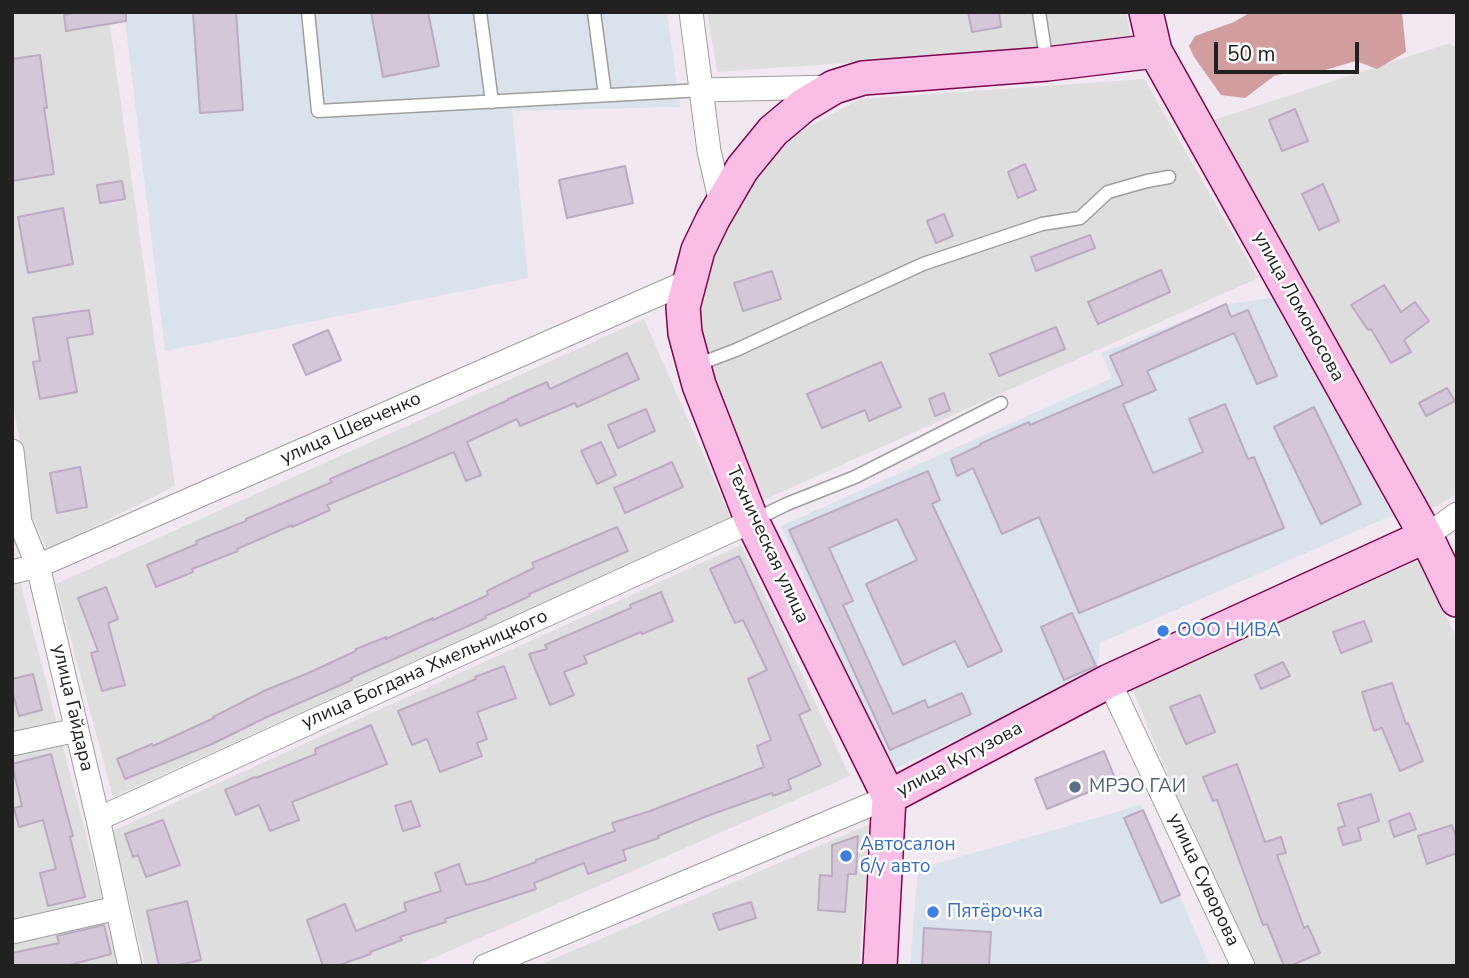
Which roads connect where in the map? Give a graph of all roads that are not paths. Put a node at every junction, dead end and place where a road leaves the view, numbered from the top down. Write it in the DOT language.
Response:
graph roads {
  1 [pos="308,12"];
  2 [pos="480,12"];
  3 [pos="594,12"];
  4 [pos="691,12"];
  5 [pos="1039,12"];
  6 [pos="1146,12"];
  7 [pos="1155,51"];
  8 [pos="1047,64"];
  9 [pos="834,87"];
  10 [pos="702,90"];
  11 [pos="605,95"];
  12 [pos="492,102"];
  13 [pos="1168,177"];
  14 [pos="721,203"];
  15 [pos="689,281"];
  16 [pos="694,366"];
  17 [pos="1001,403"];
  18 [pos="12,451"];
  19 [pos="1457,514"];
  20 [pos="752,521"];
  21 [pos="1426,536"];
  22 [pos="38,566"];
  23 [pos="12,572"];
  24 [pos="1457,600"];
  25 [pos="1109,681"];
  26 [pos="77,730"];
  27 [pos="12,744"];
  28 [pos="889,797"];
  29 [pos="98,819"];
  30 [pos="117,908"];
  31 [pos="12,932"];
  32 [pos="130,966"];
  33 [pos="485,966"];
  34 [pos="880,966"];
  35 [pos="1243,966"];
  1 -- 12 [label="lane"];
  2 -- 12 [label="lane"];
  3 -- 11 [label="lane"];
  4 -- 10 [label="street"];
  5 -- 8 [label="lane"];
  6 -- 7 [label="main road, улица Ломоносова"];
  7 -- 8 [label="main road, Техническая улица"];
  7 -- 21 [label="main road, улица Ломоносова"];
  8 -- 9 [label="main road, Техническая улица"];
  9 -- 10 [label="street"];
  9 -- 14 [label="main road, Техническая улица"];
  10 -- 11 [label="lane"];
  10 -- 14 [label="street"];
  11 -- 12 [label="lane"];
  13 -- 16 [label="lane"];
  14 -- 15 [label="main road, Техническая улица"];
  15 -- 16 [label="main road, Техническая улица"];
  15 -- 22 [label="street, улица Шевченко"];
  16 -- 20 [label="main road, Техническая улица"];
  17 -- 20 [label="lane"];
  18 -- 22 [label="street, улица Гайдара"];
  19 -- 21 [label="street"];
  20 -- 28 [label="main road, Техническая улица"];
  20 -- 29 [label="street, улица Богдана Хмельницкого"];
  21 -- 24 [label="main road, улица Ломоносова"];
  21 -- 25 [label="main road, улица Кутузова"];
  22 -- 23 [label="street, улица Шевченко"];
  22 -- 26 [label="street, улица Гайдара"];
  25 -- 28 [label="main road, улица Кутузова"];
  25 -- 35 [label="street, улица Суворова"];
  26 -- 27 [label="street"];
  26 -- 29 [label="street, улица Гайдара"];
  28 -- 33 [label="street, улица Кутузова"];
  28 -- 34 [label="main road"];
  29 -- 30 [label="street, улица Гайдара"];
  30 -- 31 [label="street"];
  30 -- 32 [label="street, улица Гайдара"];
}
